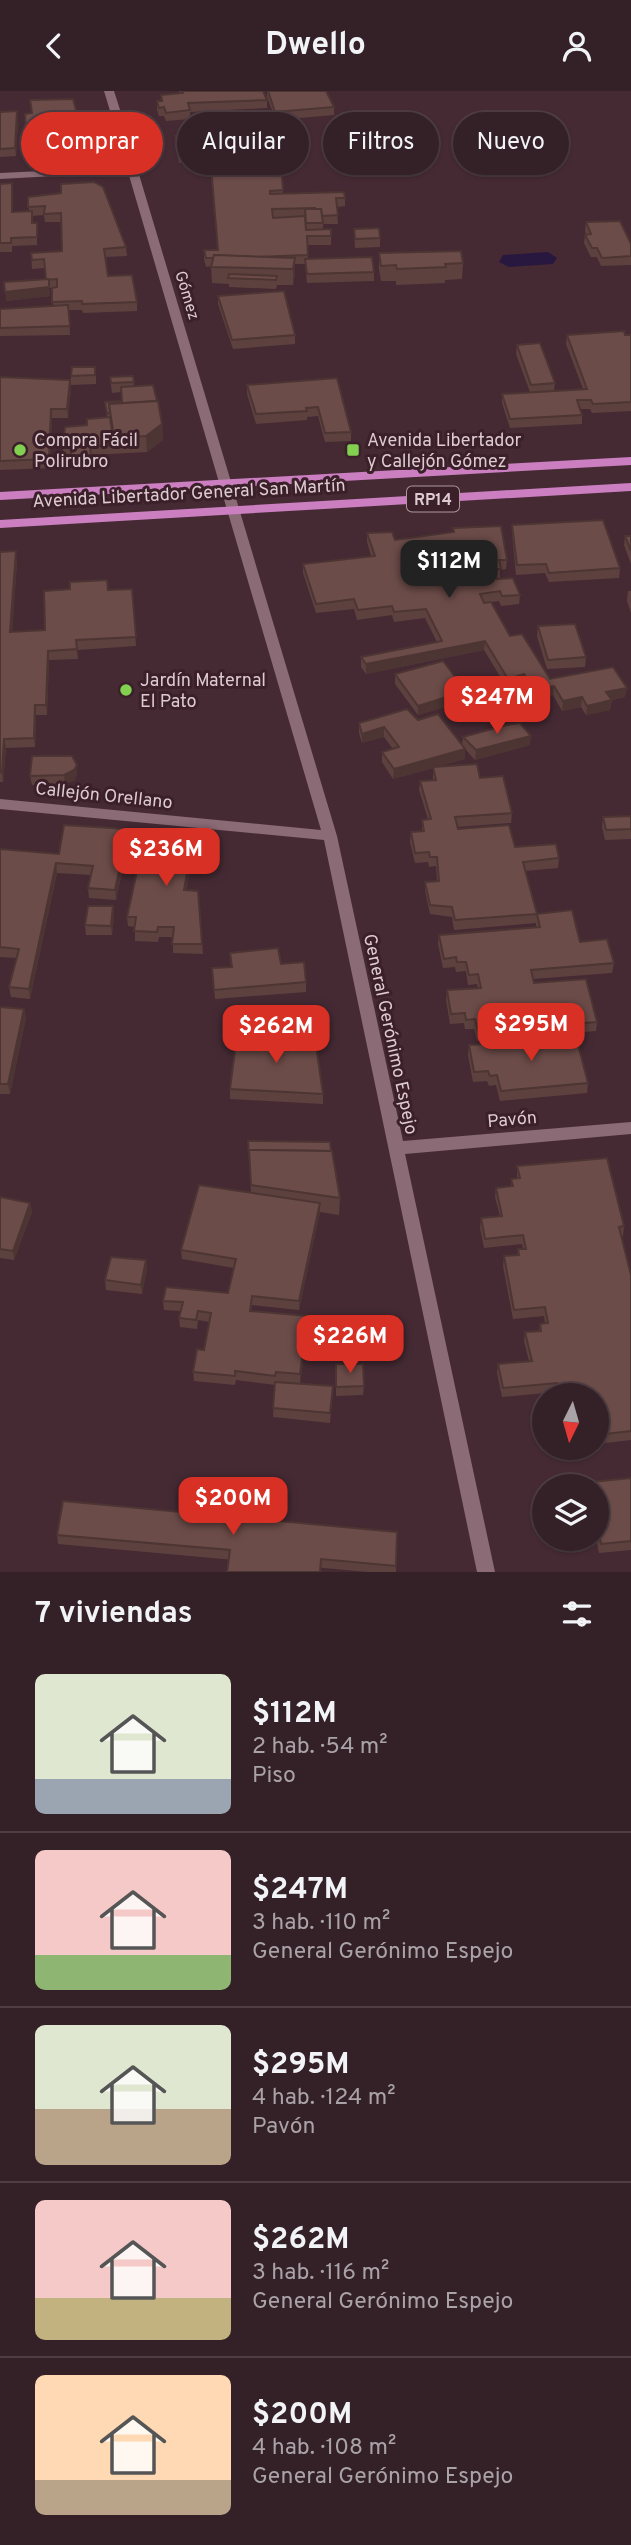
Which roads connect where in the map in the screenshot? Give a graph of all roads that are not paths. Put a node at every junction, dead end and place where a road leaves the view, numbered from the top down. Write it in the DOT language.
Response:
graph roads {
  1 [pos="109,91"];
  2 [pos="116,112"];
  3 [pos="21,175"];
  4 [pos="136,175"];
  5 [pos="0,176"];
  6 [pos="631,461"];
  7 [pos="225,483"];
  8 [pos="631,487"];
  9 [pos="0,496"];
  10 [pos="234,510"];
  11 [pos="0,524"];
  12 [pos="0,804"];
  13 [pos="330,836"];
  14 [pos="631,1128"];
  15 [pos="396,1148"];
  16 [pos="486,1572"];
  1 -- 2 [label="street, Gómez"];
  3 -- 5 [label="street"];
  4 -- 7 [label="street, Gómez"];
  6 -- 7 [label="main road, Avenida Libertador General San Martín / RP14"];
  7 -- 9 [label="main road, Avenida Libertador General San Martín / RP14"];
  7 -- 10 [label="street, Gómez"];
  8 -- 10 [label="main road, Avenida Libertador General San Martín / RP14"];
  10 -- 11 [label="main road, Avenida Libertador General San Martín / RP14"];
  10 -- 13 [label="street, General Gerónimo Espejo"];
  12 -- 13 [label="street, Callejón Orellano"];
  13 -- 15 [label="street, General Gerónimo Espejo"];
  14 -- 15 [label="street, Pavón"];
  15 -- 16 [label="street, General Gerónimo Espejo"];
}
